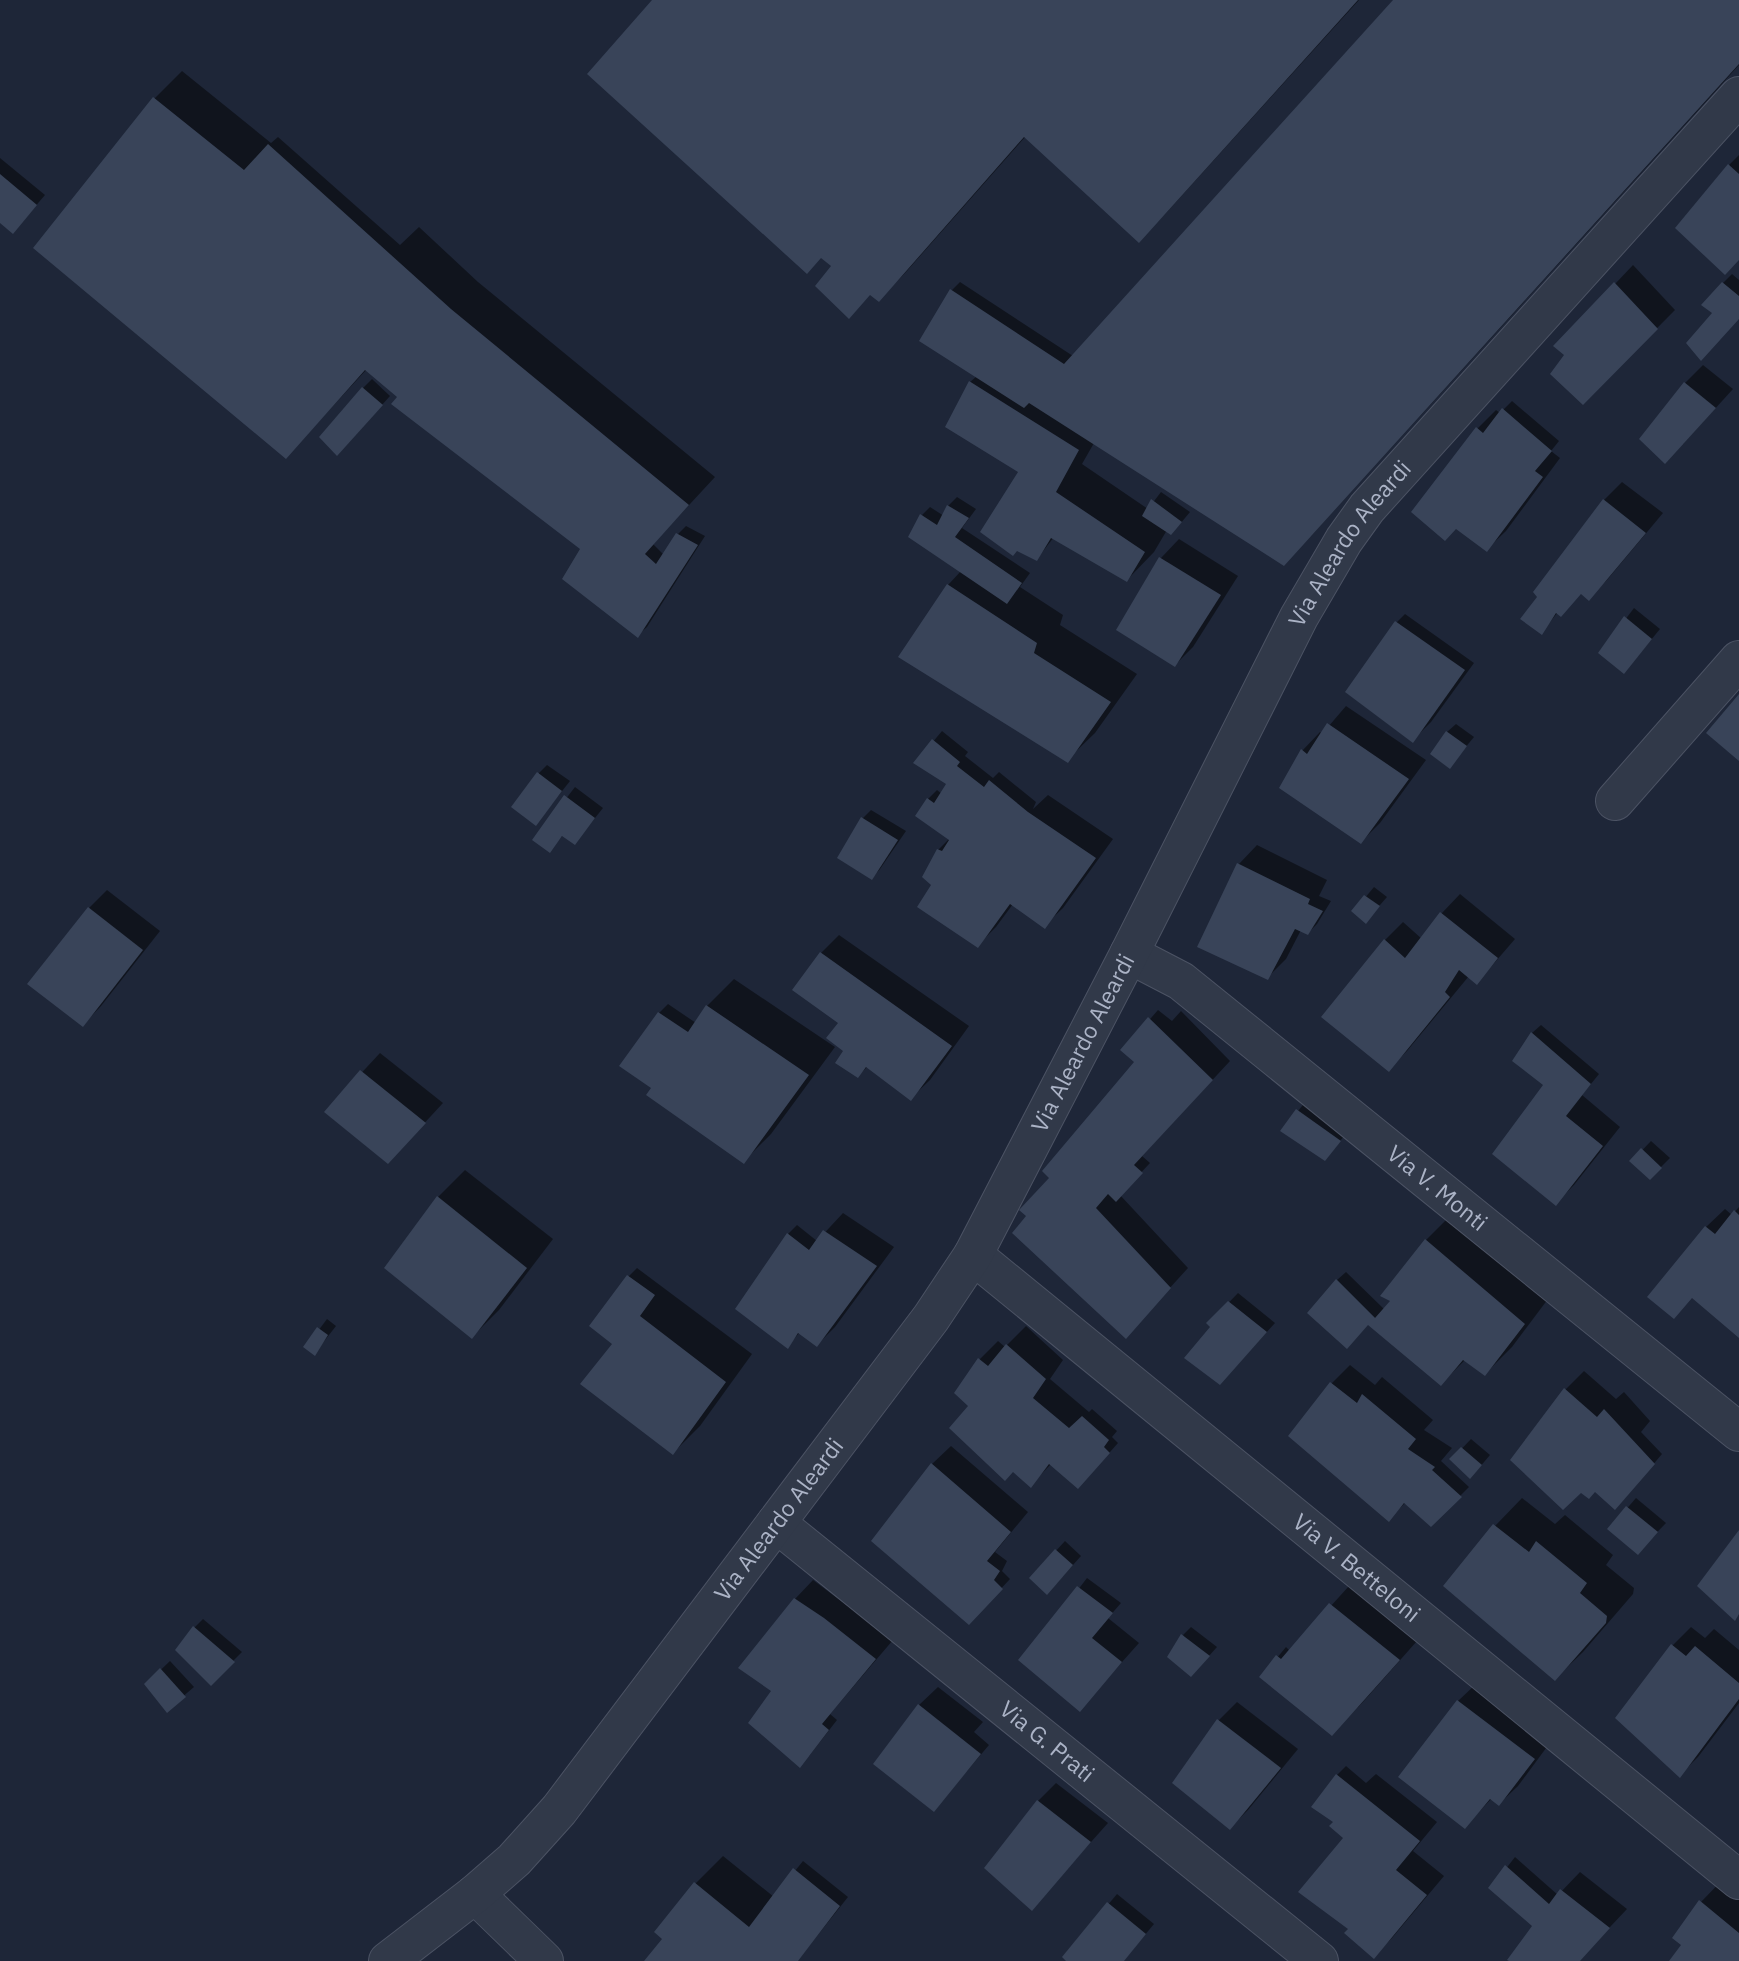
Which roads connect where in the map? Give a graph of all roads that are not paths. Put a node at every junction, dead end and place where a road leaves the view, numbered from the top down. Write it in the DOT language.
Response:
graph roads {
  1 [pos="1739,96"];
  2 [pos="1739,660"];
  3 [pos="1615,801"];
  4 [pos="1129,954"];
  5 [pos="973,1255"];
  6 [pos="1739,1432"];
  7 [pos="776,1523"];
  8 [pos="1739,1880"];
  9 [pos="475,1894"];
  10 [pos="388,1961"];
  11 [pos="544,1961"];
  12 [pos="1319,1961"];
  1 -- 4 [label="street, Via Aleardo Aleardi"];
  2 -- 3 [label="street"];
  4 -- 5 [label="street, Via Aleardo Aleardi"];
  4 -- 6 [label="street, Via V. Monti"];
  5 -- 7 [label="street, Via Aleardo Aleardi"];
  5 -- 8 [label="street, Via V. Betteloni"];
  7 -- 9 [label="street, Via Aleardo Aleardi"];
  7 -- 12 [label="street, Via G. Prati"];
  9 -- 10 [label="street, Via Aleardo Aleardi"];
  9 -- 11 [label="street"];
}
